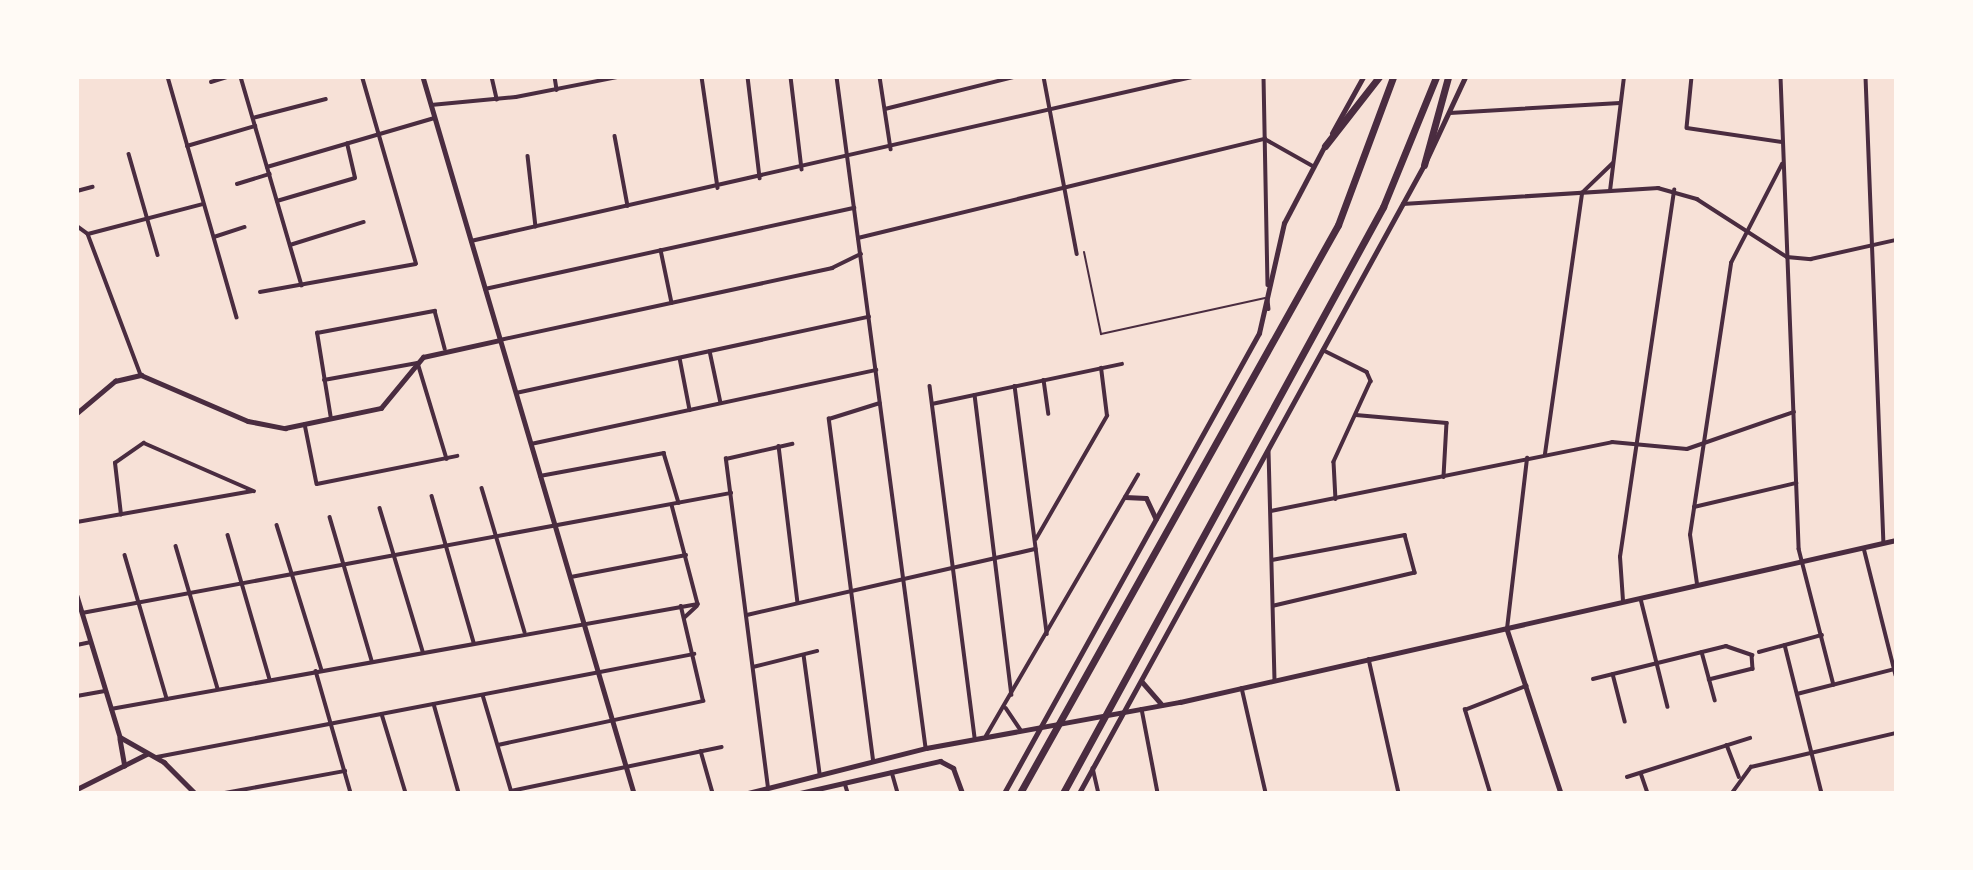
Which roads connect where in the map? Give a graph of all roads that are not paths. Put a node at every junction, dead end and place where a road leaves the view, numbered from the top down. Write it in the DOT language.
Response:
graph roads {
  1 [pos="168,77"];
  2 [pos="227,77"];
  3 [pos="241,77"];
  4 [pos="362,77"];
  5 [pos="423,77"];
  6 [pos="492,77"];
  7 [pos="555,77"];
  8 [pos="618,77"];
  9 [pos="702,77"];
  10 [pos="748,77"];
  11 [pos="790,77"];
  12 [pos="837,77"];
  13 [pos="880,77"];
  14 [pos="1014,77"];
  15 [pos="1044,77"];
  16 [pos="1192,77"];
  17 [pos="1264,77"];
  18 [pos="1363,77"];
  19 [pos="1379,77"];
  20 [pos="1393,77"];
  21 [pos="1436,77"];
  22 [pos="1448,77"];
  23 [pos="1465,77"];
  24 [pos="1624,77"];
  25 [pos="1692,77"];
  26 [pos="1781,77"];
  27 [pos="1866,77"];
  28 [pos="211,82"];
  29 [pos="557,90"];
  30 [pos="326,99"];
  31 [pos="498,100"];
  32 [pos="1620,103"];
  33 [pos="431,105"];
  34 [pos="885,109"];
  35 [pos="1050,111"];
  36 [pos="1450,113"];
  37 [pos="253,118"];
  38 [pos="435,118"];
  39 [pos="255,126"];
  40 [pos="378,134"];
  41 [pos="615,136"];
  42 [pos="1265,139"];
  43 [pos="1783,142"];
  44 [pos="347,143"];
  45 [pos="187,146"];
  46 [pos="1325,146"];
  47 [pos="891,149"];
  48 [pos="129,154"];
  49 [pos="528,156"];
  50 [pos="848,159"];
  51 [pos="1614,162"];
  52 [pos="1783,162"];
  53 [pos="1424,165"];
  54 [pos="1313,166"];
  55 [pos="267,167"];
  56 [pos="802,169"];
  57 [pos="270,174"];
  58 [pos="760,178"];
  59 [pos="237,184"];
  60 [pos="92,187"];
  61 [pos="1064,187"];
  62 [pos="718,188"];
  63 [pos="1674,190"];
  64 [pos="77,191"];
  65 [pos="1611,191"];
  66 [pos="1582,192"];
  67 [pos="277,201"];
  68 [pos="203,204"];
  69 [pos="1403,204"];
  70 [pos="628,207"];
  71 [pos="854,208"];
  72 [pos="147,218"];
  73 [pos="364,222"];
  74 [pos="77,226"];
  75 [pos="244,227"];
  76 [pos="536,227"];
  77 [pos="1744,232"];
  78 [pos="88,234"];
  79 [pos="214,237"];
  80 [pos="858,238"];
  81 [pos="1896,240"];
  82 [pos="471,242"];
  83 [pos="290,245"];
  84 [pos="1872,245"];
  85 [pos="660,250"];
  86 [pos="1084,253"];
  87 [pos="860,254"];
  88 [pos="1077,254"];
  89 [pos="158,255"];
  90 [pos="1787,257"];
  91 [pos="302,285"];
  92 [pos="485,289"];
  93 [pos="260,292"];
  94 [pos="1268,297"];
  95 [pos="673,303"];
  96 [pos="1269,309"];
  97 [pos="237,317"];
  98 [pos="869,317"];
  99 [pos="500,340"];
  100 [pos="445,349"];
  101 [pos="1323,350"];
  102 [pos="710,351"];
  103 [pos="680,358"];
  104 [pos="418,363"];
  105 [pos="1122,364"];
  106 [pos="1101,368"];
  107 [pos="876,370"];
  108 [pos="141,375"];
  109 [pos="324,380"];
  110 [pos="1044,380"];
  111 [pos="930,386"];
  112 [pos="1014,386"];
  113 [pos="516,393"];
  114 [pos="975,395"];
  115 [pos="721,403"];
  116 [pos="880,403"];
  117 [pos="932,404"];
  118 [pos="690,410"];
  119 [pos="1794,412"];
  120 [pos="77,413"];
  121 [pos="1049,414"];
  122 [pos="1356,415"];
  123 [pos="331,419"];
  124 [pos="305,424"];
  125 [pos="1638,443"];
  126 [pos="531,444"];
  127 [pos="792,444"];
  128 [pos="1704,444"];
  129 [pos="779,446"];
  130 [pos="1269,450"];
  131 [pos="1545,455"];
  132 [pos="457,456"];
  133 [pos="447,458"];
  134 [pos="1527,458"];
  135 [pos="1138,475"];
  136 [pos="540,476"];
  137 [pos="1444,477"];
  138 [pos="1796,483"];
  139 [pos="482,488"];
  140 [pos="731,493"];
  141 [pos="432,496"];
  142 [pos="1125,497"];
  143 [pos="1336,499"];
  144 [pos="679,503"];
  145 [pos="672,504"];
  146 [pos="1694,507"];
  147 [pos="380,508"];
  148 [pos="1271,511"];
  149 [pos="121,514"];
  150 [pos="330,517"];
  151 [pos="1157,521"];
  152 [pos="77,522"];
  153 [pos="277,525"];
  154 [pos="555,527"];
  155 [pos="228,536"];
  156 [pos="497,537"];
  157 [pos="1896,540"];
  158 [pos="1035,541"];
  159 [pos="1884,543"];
  160 [pos="176,546"];
  161 [pos="446,547"];
  162 [pos="1864,548"];
  163 [pos="1036,549"];
  164 [pos="125,555"];
  165 [pos="685,555"];
  166 [pos="394,556"];
  167 [pos="995,558"];
  168 [pos="1272,560"];
  169 [pos="1802,561"];
  170 [pos="344,565"];
  171 [pos="953,567"];
  172 [pos="294,574"];
  173 [pos="570,577"];
  174 [pos="904,578"];
  175 [pos="242,584"];
  176 [pos="1698,586"];
  177 [pos="852,590"];
  178 [pos="190,593"];
  179 [pos="77,596"];
  180 [pos="1641,599"];
  181 [pos="139,602"];
  182 [pos="798,603"];
  183 [pos="1623,603"];
  184 [pos="698,604"];
  185 [pos="1274,606"];
  186 [pos="681,607"];
  187 [pos="82,613"];
  188 [pos="747,615"];
  189 [pos="684,618"];
  190 [pos="583,622"];
  191 [pos="1507,629"];
  192 [pos="525,632"];
  193 [pos="1822,635"];
  194 [pos="1047,636"];
  195 [pos="91,642"];
  196 [pos="474,642"];
  197 [pos="77,645"];
  198 [pos="1785,645"];
  199 [pos="423,651"];
  200 [pos="817,652"];
  201 [pos="1702,652"];
  202 [pos="1759,652"];
  203 [pos="694,654"];
  204 [pos="804,655"];
  205 [pos="1369,659"];
  206 [pos="372,661"];
  207 [pos="1657,663"];
  208 [pos="753,667"];
  209 [pos="1895,669"];
  210 [pos="322,670"];
  211 [pos="316,671"];
  212 [pos="598,673"];
  213 [pos="1613,674"];
  214 [pos="1896,675"];
  215 [pos="1593,679"];
  216 [pos="270,680"];
  217 [pos="1275,680"];
  218 [pos="1709,680"];
  219 [pos="1142,682"];
  220 [pos="1834,685"];
  221 [pos="1526,686"];
  222 [pos="1242,688"];
  223 [pos="218,689"];
  224 [pos="106,691"];
  225 [pos="1797,694"];
  226 [pos="483,695"];
  227 [pos="1012,695"];
  228 [pos="77,696"];
  229 [pos="167,699"];
  230 [pos="1715,700"];
  231 [pos="434,704"];
  232 [pos="1161,705"];
  233 [pos="1006,706"];
  234 [pos="1668,707"];
  235 [pos="111,709"];
  236 [pos="1142,709"];
  237 [pos="1122,712"];
  238 [pos="382,714"];
  239 [pos="1095,718"];
  240 [pos="612,721"];
  241 [pos="1625,721"];
  242 [pos="331,723"];
  243 [pos="1041,727"];
  244 [pos="1021,730"];
  245 [pos="1110,733"];
  246 [pos="1896,733"];
  247 [pos="120,737"];
  248 [pos="986,737"];
  249 [pos="975,738"];
  250 [pos="1750,738"];
  251 [pos="498,745"];
  252 [pos="1727,745"];
  253 [pos="721,747"];
  254 [pos="926,748"];
  255 [pos="701,751"];
  256 [pos="1812,753"];
  257 [pos="147,754"];
  258 [pos="157,757"];
  259 [pos="873,760"];
  260 [pos="125,766"];
  261 [pos="1093,767"];
  262 [pos="626,768"];
  263 [pos="345,771"];
  264 [pos="892,772"];
  265 [pos="1641,773"];
  266 [pos="820,774"];
  267 [pos="1627,777"];
  268 [pos="1739,778"];
  269 [pos="845,783"];
  270 [pos="768,788"];
  271 [pos="77,789"];
  272 [pos="512,792"];
  273 [pos="195,793"];
  274 [pos="225,793"];
  275 [pos="351,793"];
  276 [pos="406,793"];
  277 [pos="459,793"];
  278 [pos="634,793"];
  279 [pos="713,793"];
  280 [pos="748,793"];
  281 [pos="800,793"];
  282 [pos="848,793"];
  283 [pos="898,793"];
  284 [pos="962,793"];
  285 [pos="1004,793"];
  286 [pos="1020,793"];
  287 [pos="1063,793"];
  288 [pos="1079,793"];
  289 [pos="1099,793"];
  290 [pos="1158,793"];
  291 [pos="1266,793"];
  292 [pos="1399,793"];
  293 [pos="1490,793"];
  294 [pos="1562,793"];
  295 [pos="1648,793"];
  296 [pos="1732,793"];
  297 [pos="1822,793"];
  1 -- 45 [label="street"];
  2 -- 28 [label="street"];
  3 -- 37 [label="street"];
  4 -- 40 [label="street"];
  5 -- 33 [label="street"];
  6 -- 31 [label="street"];
  7 -- 29 [label="street"];
  8 -- 29 [label="street"];
  9 -- 62 [label="street"];
  10 -- 58 [label="street"];
  11 -- 56 [label="street"];
  12 -- 50 [label="street"];
  13 -- 34 [label="street"];
  14 -- 34 [label="street"];
  15 -- 35 [label="street"];
  16 -- 35 [label="street"];
  17 -- 42 [label="street"];
  18 -- 46 [label="main road"];
  19 -- 46 [label="highway"];
  20 -- 286 [label="highway"];
  21 -- 287 [label="highway"];
  22 -- 53 [label="highway"];
  23 -- 36 [label="main road"];
  24 -- 32 [label="street"];
  25 -- 43 [label="street"];
  26 -- 43 [label="street"];
  27 -- 84 [label="street"];
  29 -- 31 [label="street"];
  30 -- 37 [label="street"];
  31 -- 33 [label="street"];
  32 -- 36 [label="street"];
  32 -- 51 [label="street"];
  33 -- 38 [label="street"];
  34 -- 47 [label="street"];
  35 -- 47 [label="street"];
  35 -- 61 [label="street"];
  36 -- 53 [label="main road"];
  37 -- 39 [label="street"];
  38 -- 40 [label="street"];
  38 -- 82 [label="street"];
  39 -- 45 [label="street"];
  39 -- 55 [label="street"];
  40 -- 44 [label="street"];
  40 -- 91 [label="street"];
  41 -- 70 [label="street"];
  42 -- 54 [label="street"];
  42 -- 61 [label="street"];
  42 -- 94 [label="street"];
  43 -- 52 [label="street"];
  44 -- 55 [label="street"];
  44 -- 67 [label="street"];
  45 -- 68 [label="street"];
  46 -- 54 [label="main road"];
  47 -- 50 [label="street"];
  48 -- 72 [label="street"];
  49 -- 76 [label="street"];
  50 -- 56 [label="street"];
  50 -- 71 [label="street"];
  51 -- 65 [label="street"];
  51 -- 66 [label="street"];
  52 -- 77 [label="street"];
  52 -- 90 [label="street"];
  53 -- 69 [label="main road"];
  54 -- 96 [label="main road"];
  55 -- 57 [label="street"];
  56 -- 58 [label="street"];
  57 -- 59 [label="street"];
  57 -- 67 [label="street"];
  58 -- 62 [label="street"];
  60 -- 64 [label="street"];
  61 -- 80 [label="street"];
  61 -- 88 [label="street"];
  62 -- 70 [label="street"];
  63 -- 65 [label="street"];
  63 -- 77 [label="street"];
  63 -- 125 [label="street"];
  65 -- 66 [label="street"];
  66 -- 69 [label="street"];
  66 -- 131 [label="street"];
  67 -- 83 [label="street"];
  68 -- 72 [label="street"];
  68 -- 79 [label="street"];
  69 -- 101 [label="main road"];
  70 -- 76 [label="street"];
  71 -- 80 [label="street"];
  71 -- 85 [label="street"];
  72 -- 78 [label="street"];
  72 -- 89 [label="street"];
  73 -- 83 [label="street"];
  74 -- 78 [label="street"];
  75 -- 79 [label="street"];
  76 -- 82 [label="street"];
  77 -- 90 [label="street"];
  77 -- 128 [label="street"];
  78 -- 108 [label="street"];
  79 -- 97 [label="street"];
  80 -- 87 [label="street"];
  81 -- 84 [label="street"];
  82 -- 92 [label="street"];
  83 -- 91 [label="street"];
  84 -- 90 [label="street"];
  84 -- 159 [label="street"];
  85 -- 92 [label="street"];
  85 -- 95 [label="street"];
  86 -- 94 [label="lane"];
  87 -- 95 [label="street"];
  87 -- 98 [label="street"];
  90 -- 119 [label="street"];
  91 -- 93 [label="street"];
  92 -- 99 [label="street"];
  94 -- 96 [label="street"];
  95 -- 99 [label="street"];
  96 -- 151 [label="main road"];
  98 -- 102 [label="street"];
  98 -- 107 [label="street"];
  99 -- 100 [label="street"];
  99 -- 113 [label="street"];
  100 -- 104 [label="street"];
  100 -- 109 [label="street"];
  101 -- 122 [label="street"];
  101 -- 130 [label="main road"];
  102 -- 103 [label="street"];
  102 -- 115 [label="street"];
  103 -- 113 [label="street"];
  103 -- 118 [label="street"];
  104 -- 109 [label="street"];
  104 -- 123 [label="street"];
  104 -- 133 [label="street"];
  105 -- 106 [label="street"];
  106 -- 110 [label="street"];
  106 -- 158 [label="street"];
  107 -- 115 [label="street"];
  107 -- 116 [label="street"];
  108 -- 120 [label="street"];
  108 -- 124 [label="street"];
  109 -- 123 [label="street"];
  110 -- 112 [label="street"];
  110 -- 121 [label="street"];
  111 -- 117 [label="street"];
  112 -- 114 [label="street"];
  112 -- 158 [label="street"];
  113 -- 126 [label="street"];
  114 -- 117 [label="street"];
  114 -- 167 [label="street"];
  115 -- 118 [label="street"];
  116 -- 174 [label="street"];
  116 -- 177 [label="street"];
  117 -- 171 [label="street"];
  118 -- 126 [label="street"];
  119 -- 128 [label="street"];
  119 -- 138 [label="street"];
  122 -- 137 [label="street"];
  122 -- 143 [label="street"];
  123 -- 124 [label="street"];
  124 -- 133 [label="street"];
  125 -- 128 [label="street"];
  125 -- 131 [label="street"];
  125 -- 183 [label="street"];
  126 -- 136 [label="street"];
  127 -- 129 [label="street"];
  128 -- 146 [label="street"];
  129 -- 140 [label="street"];
  129 -- 182 [label="street"];
  130 -- 148 [label="street"];
  130 -- 219 [label="main road"];
  131 -- 134 [label="street"];
  132 -- 133 [label="street"];
  134 -- 137 [label="street"];
  134 -- 191 [label="street"];
  135 -- 142 [label="street"];
  136 -- 144 [label="street"];
  136 -- 154 [label="street"];
  137 -- 143 [label="street"];
  138 -- 146 [label="street"];
  138 -- 169 [label="street"];
  139 -- 156 [label="street"];
  140 -- 144 [label="street"];
  140 -- 188 [label="street"];
  141 -- 161 [label="street"];
  142 -- 151 [label="main road"];
  142 -- 194 [label="street"];
  143 -- 148 [label="street"];
  144 -- 145 [label="street"];
  145 -- 154 [label="street"];
  145 -- 165 [label="street"];
  146 -- 176 [label="street"];
  147 -- 166 [label="street"];
  148 -- 168 [label="street"];
  149 -- 149 [label="street"];
  149 -- 152 [label="street"];
  150 -- 170 [label="street"];
  151 -- 243 [label="main road"];
  153 -- 172 [label="street"];
  154 -- 156 [label="street"];
  154 -- 173 [label="street"];
  155 -- 175 [label="street"];
  156 -- 161 [label="street"];
  156 -- 192 [label="street"];
  157 -- 159 [label="main road"];
  158 -- 163 [label="street"];
  159 -- 162 [label="main road"];
  160 -- 178 [label="street"];
  161 -- 166 [label="street"];
  161 -- 196 [label="street"];
  162 -- 169 [label="main road"];
  162 -- 209 [label="street"];
  163 -- 167 [label="street"];
  163 -- 194 [label="street"];
  164 -- 181 [label="street"];
  165 -- 173 [label="street"];
  165 -- 184 [label="street"];
  166 -- 170 [label="street"];
  166 -- 199 [label="street"];
  167 -- 171 [label="street"];
  167 -- 227 [label="street"];
  168 -- 185 [label="street"];
  168 -- 185 [label="street"];
  169 -- 176 [label="main road"];
  169 -- 193 [label="street"];
  170 -- 172 [label="street"];
  170 -- 206 [label="street"];
  171 -- 174 [label="street"];
  171 -- 249 [label="street"];
  172 -- 175 [label="street"];
  172 -- 210 [label="street"];
  173 -- 190 [label="street"];
  174 -- 177 [label="street"];
  174 -- 254 [label="street"];
  175 -- 178 [label="street"];
  175 -- 216 [label="street"];
  176 -- 180 [label="main road"];
  177 -- 182 [label="street"];
  177 -- 259 [label="street"];
  178 -- 181 [label="street"];
  178 -- 223 [label="street"];
  179 -- 187 [label="street"];
  180 -- 183 [label="main road"];
  180 -- 207 [label="street"];
  181 -- 187 [label="street"];
  181 -- 229 [label="street"];
  182 -- 188 [label="street"];
  183 -- 191 [label="main road"];
  184 -- 186 [label="street"];
  184 -- 189 [label="street"];
  185 -- 217 [label="street"];
  186 -- 189 [label="street"];
  186 -- 190 [label="street"];
  187 -- 195 [label="street"];
  188 -- 208 [label="street"];
  189 -- 203 [label="street"];
  190 -- 192 [label="street"];
  190 -- 212 [label="street"];
  191 -- 205 [label="main road"];
  191 -- 221 [label="street"];
  192 -- 196 [label="street"];
  193 -- 198 [label="street"];
  193 -- 220 [label="street"];
  194 -- 227 [label="street"];
  195 -- 197 [label="street"];
  195 -- 224 [label="street"];
  196 -- 199 [label="street"];
  198 -- 202 [label="street"];
  198 -- 225 [label="street"];
  199 -- 206 [label="street"];
  200 -- 204 [label="street"];
  201 -- 207 [label="street"];
  201 -- 218 [label="street"];
  201 -- 218 [label="street"];
  203 -- 212 [label="street"];
  203 -- 240 [label="street"];
  204 -- 208 [label="street"];
  204 -- 266 [label="street"];
  205 -- 217 [label="main road"];
  205 -- 292 [label="street"];
  206 -- 210 [label="street"];
  207 -- 213 [label="street"];
  207 -- 234 [label="street"];
  208 -- 270 [label="street"];
  209 -- 214 [label="street"];
  209 -- 220 [label="street"];
  210 -- 211 [label="street"];
  211 -- 216 [label="street"];
  211 -- 242 [label="street"];
  212 -- 226 [label="street"];
  212 -- 240 [label="street"];
  213 -- 215 [label="street"];
  213 -- 241 [label="street"];
  216 -- 223 [label="street"];
  217 -- 222 [label="main road"];
  218 -- 230 [label="street"];
  219 -- 232 [label="main road"];
  219 -- 237 [label="main road"];
  220 -- 225 [label="street"];
  221 -- 293 [label="street"];
  221 -- 294 [label="street"];
  222 -- 232 [label="main road"];
  222 -- 291 [label="street"];
  223 -- 229 [label="street"];
  224 -- 228 [label="street"];
  224 -- 235 [label="street"];
  225 -- 256 [label="street"];
  226 -- 231 [label="street"];
  226 -- 251 [label="street"];
  227 -- 233 [label="street"];
  229 -- 235 [label="street"];
  231 -- 238 [label="street"];
  231 -- 277 [label="street"];
  232 -- 236 [label="main road"];
  233 -- 244 [label="street"];
  233 -- 248 [label="street"];
  235 -- 247 [label="street"];
  236 -- 237 [label="main road"];
  236 -- 290 [label="street"];
  237 -- 239 [label="main road"];
  237 -- 245 [label="main road"];
  238 -- 242 [label="street"];
  238 -- 276 [label="street"];
  239 -- 243 [label="main road"];
  239 -- 245 [label="main road"];
  240 -- 251 [label="street"];
  240 -- 262 [label="street"];
  242 -- 258 [label="street"];
  242 -- 263 [label="street"];
  243 -- 244 [label="main road"];
  243 -- 285 [label="main road"];
  244 -- 248 [label="main road"];
  245 -- 261 [label="main road"];
  246 -- 256 [label="street"];
  247 -- 257 [label="street"];
  247 -- 260 [label="street"];
  248 -- 249 [label="main road"];
  249 -- 254 [label="main road"];
  250 -- 252 [label="street"];
  251 -- 272 [label="street"];
  252 -- 265 [label="street"];
  252 -- 268 [label="street"];
  253 -- 255 [label="street"];
  254 -- 259 [label="main road"];
  255 -- 262 [label="street"];
  255 -- 279 [label="street"];
  256 -- 268 [label="street"];
  256 -- 297 [label="street"];
  257 -- 258 [label="street"];
  257 -- 260 [label="street"];
  258 -- 273 [label="street"];
  259 -- 266 [label="main road"];
  260 -- 271 [label="street"];
  261 -- 288 [label="main road"];
  261 -- 289 [label="street"];
  262 -- 272 [label="street"];
  262 -- 278 [label="street"];
  263 -- 274 [label="street"];
  263 -- 275 [label="street"];
  264 -- 269 [label="main road"];
  264 -- 283 [label="street"];
  264 -- 284 [label="main road"];
  265 -- 267 [label="street"];
  265 -- 295 [label="street"];
  266 -- 270 [label="main road"];
  268 -- 296 [label="street"];
  269 -- 281 [label="main road"];
  269 -- 282 [label="street"];
  270 -- 280 [label="main road"];
}
